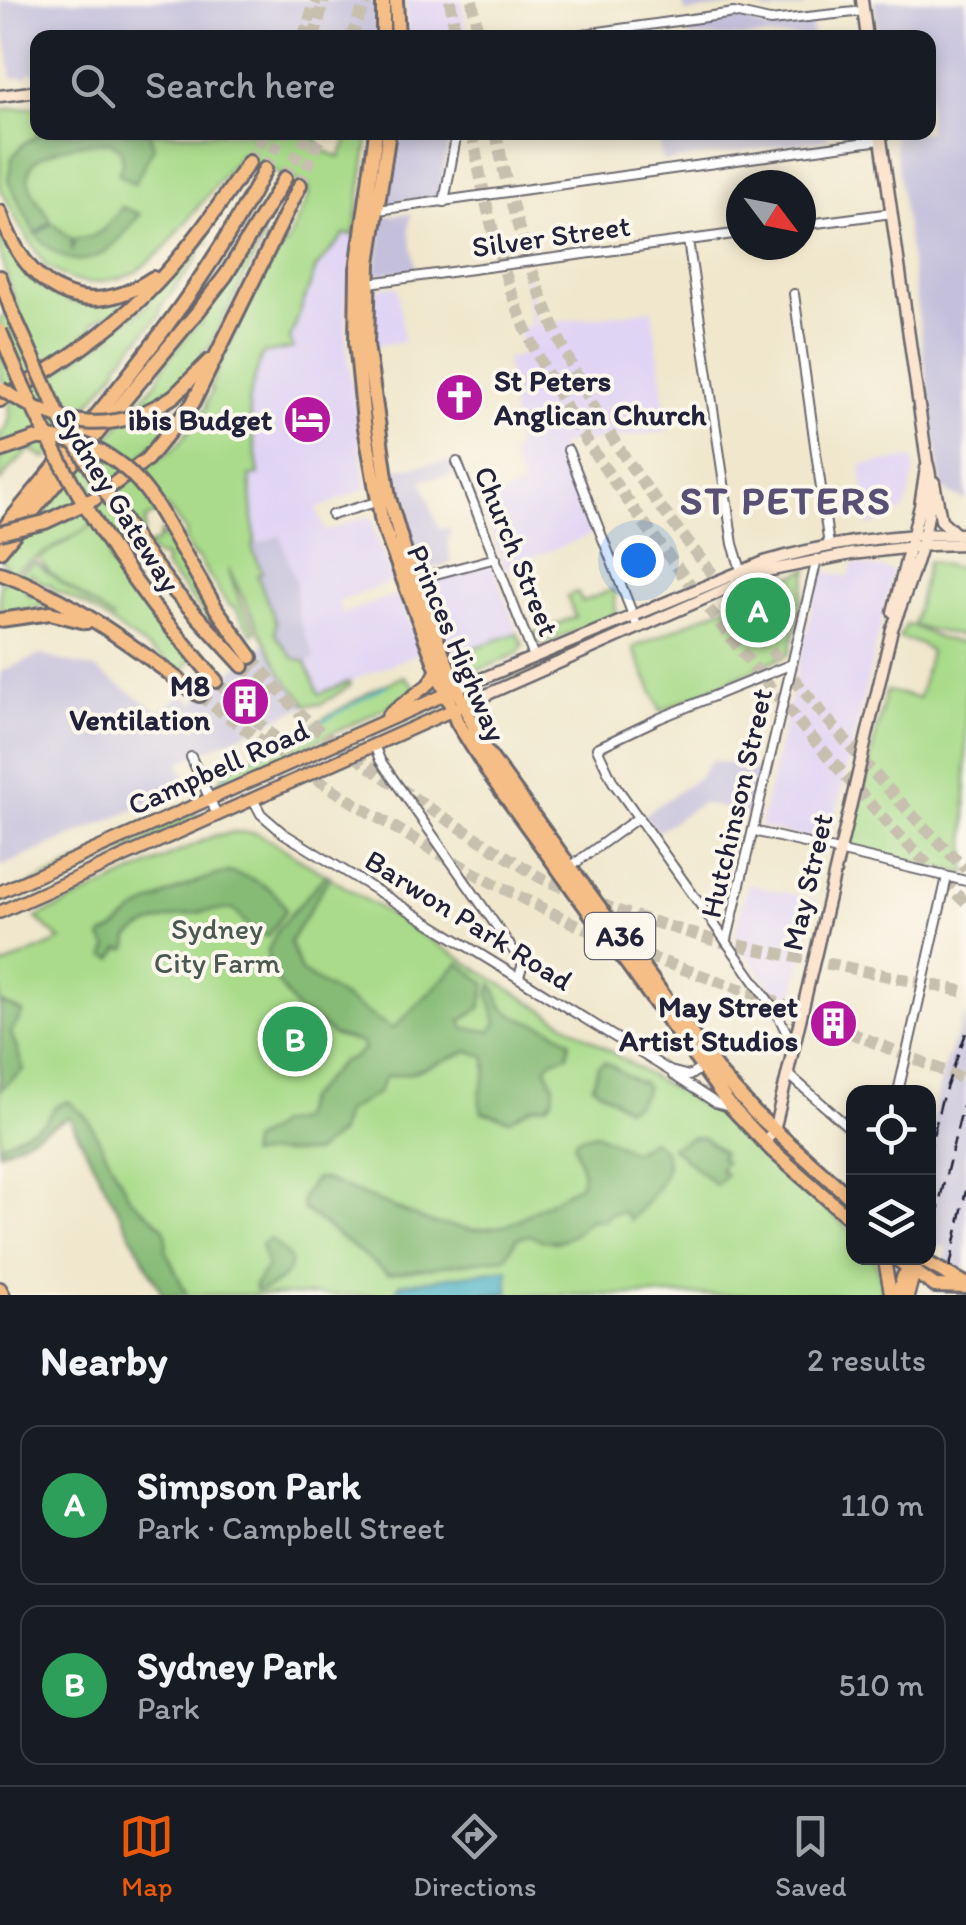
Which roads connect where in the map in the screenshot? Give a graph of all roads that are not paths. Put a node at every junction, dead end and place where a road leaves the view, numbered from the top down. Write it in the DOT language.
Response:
graph roads {
  1 [pos="383,0"];
  2 [pos="396,0"];
  3 [pos="863,5"];
  4 [pos="383,30"];
  5 [pos="398,30"];
  6 [pos="613,30"];
  7 [pos="867,30"];
  8 [pos="30,93"];
  9 [pos="0,96"];
  10 [pos="375,140"];
  11 [pos="388,140"];
  12 [pos="456,140"];
  13 [pos="855,140"];
  14 [pos="882,140"];
  15 [pos="249,162"];
  16 [pos="265,169"];
  17 [pos="285,178"];
  18 [pos="300,185"];
  19 [pos="444,202"];
  20 [pos="378,210"];
  21 [pos="0,212"];
  22 [pos="892,213"];
  23 [pos="816,223"];
  24 [pos="201,231"];
  25 [pos="726,235"];
  26 [pos="688,240"];
  27 [pos="0,277"];
  28 [pos="367,283"];
  29 [pos="794,294"];
  30 [pos="239,312"];
  31 [pos="0,331"];
  32 [pos="1,389"];
  33 [pos="0,400"];
  34 [pos="0,447"];
  35 [pos="568,450"];
  36 [pos="457,462"];
  37 [pos="927,462"];
  38 [pos="932,476"];
  39 [pos="384,500"];
  40 [pos="332,514"];
  41 [pos="0,533"];
  42 [pos="961,534"];
  43 [pos="916,541"];
  44 [pos="966,544"];
  45 [pos="829,546"];
  46 [pos="0,551"];
  47 [pos="496,558"];
  48 [pos="817,559"];
  49 [pos="741,570"];
  50 [pos="0,573"];
  51 [pos="413,580"];
  52 [pos="0,620"];
  53 [pos="636,623"];
  54 [pos="108,629"];
  55 [pos="534,657"];
  56 [pos="792,664"];
  57 [pos="436,670"];
  58 [pos="216,681"];
  59 [pos="451,692"];
  60 [pos="199,694"];
  61 [pos="458,708"];
  62 [pos="378,725"];
  63 [pos="374,745"];
  64 [pos="191,757"];
  65 [pos="209,797"];
  66 [pos="252,799"];
  67 [pos="217,815"];
  68 [pos="639,817"];
  69 [pos="753,831"];
  70 [pos="839,852"];
  71 [pos="570,867"];
  72 [pos="946,877"];
  73 [pos="966,881"];
  74 [pos="0,892"];
  75 [pos="0,912"];
  76 [pos="726,940"];
  77 [pos="519,976"];
  78 [pos="778,1014"];
  79 [pos="800,1022"];
  80 [pos="793,1048"];
  81 [pos="702,1068"];
  82 [pos="670,1071"];
  83 [pos="788,1073"];
  84 [pos="900,1085"];
  85 [pos="694,1090"];
  86 [pos="839,1105"];
  87 [pos="731,1108"];
  88 [pos="834,1116"];
  89 [pos="846,1126"];
  90 [pos="774,1131"];
  91 [pos="764,1142"];
  92 [pos="846,1192"];
  93 [pos="846,1215"];
  94 [pos="886,1265"];
  95 [pos="904,1265"];
  96 [pos="913,1265"];
  97 [pos="930,1265"];
  98 [pos="910,1270"];
  99 [pos="935,1286"];
  100 [pos="966,1286"];
  101 [pos="0,1288"];
  102 [pos="908,1294"];
  103 [pos="4,1295"];
  104 [pos="895,1295"];
  1 -- 4 [label="highway"];
  2 -- 5 [label="highway"];
  3 -- 6 [label="street"];
  3 -- 7 [label="main road"];
  8 -- 9 [label="main road"];
  10 -- 39 [label="highway, Princes Highway / A36"];
  11 -- 20 [label="highway, Princes Highway / A36"];
  12 -- 19 [label="street"];
  13 -- 19 [label="street"];
  14 -- 22 [label="main road"];
  15 -- 24 [label="highway"];
  16 -- 41 [label="highway"];
  17 -- 46 [label="highway"];
  18 -- 30 [label="highway"];
  19 -- 20 [label="street"];
  20 -- 28 [label="highway, Princes Highway / A36"];
  21 -- 24 [label="highway"];
  22 -- 23 [label="street"];
  22 -- 37 [label="main road"];
  24 -- 33 [label="highway, bridge"];
  25 -- 26 [label="street, Silver Street"];
  26 -- 28 [label="street, Silver Street"];
  26 -- 49 [label="street"];
  27 -- 34 [label="highway, Sydney Gateway, bridge"];
  28 -- 39 [label="highway, Princes Highway / A36"];
  29 -- 45 [label="street"];
  30 -- 32 [label="highway, bridge"];
  30 -- 41 [label="highway, bridge"];
  31 -- 58 [label="highway, Sydney Gateway, bridge"];
  35 -- 53 [label="street"];
  36 -- 47 [label="street, Church Street"];
  37 -- 38 [label="main road"];
  37 -- 43 [label="main road"];
  38 -- 42 [label="main road"];
  38 -- 43 [label="main road"];
  39 -- 40 [label="street"];
  39 -- 51 [label="highway, Princes Highway / A36"];
  39 -- 57 [label="highway, Princes Highway / A36"];
  42 -- 43 [label="main road"];
  43 -- 44 [label="main road"];
  43 -- 45 [label="main road"];
  43 -- 48 [label="main road"];
  43 -- 70 [label="main road, May Street"];
  45 -- 49 [label="main road"];
  47 -- 51 [label="street"];
  47 -- 55 [label="street, Church Street"];
  48 -- 53 [label="main road"];
  48 -- 56 [label="street, Hutchinson Street"];
  49 -- 53 [label="main road"];
  50 -- 54 [label="highway"];
  51 -- 59 [label="highway, Princes Highway / A36"];
  52 -- 54 [label="highway"];
  53 -- 55 [label="main road"];
  53 -- 61 [label="main road"];
  54 -- 60 [label="highway"];
  55 -- 59 [label="main road"];
  56 -- 68 [label="street"];
  56 -- 69 [label="street, Hutchinson Street"];
  57 -- 59 [label="highway, Princes Highway / A36"];
  57 -- 62 [label="main road"];
  59 -- 61 [label="highway, Princes Highway / A36"];
  59 -- 62 [label="main road, Campbell Road"];
  61 -- 63 [label="main road, Campbell Road"];
  61 -- 71 [label="highway, Princes Highway / A36"];
  61 -- 81 [label="highway, Princes Highway / A36"];
  62 -- 65 [label="main road, Campbell Road"];
  63 -- 66 [label="main road, Campbell Road"];
  63 -- 77 [label="street"];
  64 -- 65 [label="street"];
  65 -- 67 [label="street"];
  65 -- 74 [label="main road, Campbell Road"];
  66 -- 67 [label="main road, Campbell Road"];
  66 -- 77 [label="street, Barwon Park Road"];
  67 -- 75 [label="main road, Campbell Road"];
  68 -- 71 [label="street"];
  68 -- 76 [label="street"];
  69 -- 70 [label="street"];
  69 -- 76 [label="street, Hutchinson Street"];
  70 -- 72 [label="street"];
  70 -- 79 [label="main road, May Street"];
  71 -- 81 [label="highway, Princes Highway / A36"];
  72 -- 73 [label="street"];
  72 -- 84 [label="street"];
  76 -- 78 [label="street"];
  77 -- 82 [label="street, Barwon Park Road"];
  78 -- 79 [label="street"];
  78 -- 80 [label="street"];
  79 -- 80 [label="main road, May Street"];
  80 -- 83 [label="main road, May Street"];
  81 -- 82 [label="street, Barwon Park Road"];
  81 -- 85 [label="street"];
  81 -- 87 [label="highway, Princes Highway / A36"];
  81 -- 90 [label="highway, Princes Highway / A36"];
  82 -- 85 [label="street, Barwon Park Road"];
  83 -- 88 [label="street"];
  83 -- 90 [label="main road, May Street"];
  85 -- 87 [label="street, Barwon Park Road"];
  86 -- 88 [label="street"];
  87 -- 91 [label="highway, Princes Highway / A36"];
  88 -- 89 [label="street"];
  90 -- 91 [label="main road, May Street"];
  90 -- 92 [label="highway, A36"];
  91 -- 93 [label="highway, A36"];
  94 -- 104 [label="main road"];
  95 -- 98 [label="highway"];
  96 -- 98 [label="main road"];
  97 -- 100 [label="highway"];
  98 -- 99 [label="highway"];
  98 -- 102 [label="main road"];
  98 -- 104 [label="main road"];
  99 -- 100 [label="highway"];
  99 -- 102 [label="main road"];
  101 -- 103 [label="main road"];
}
